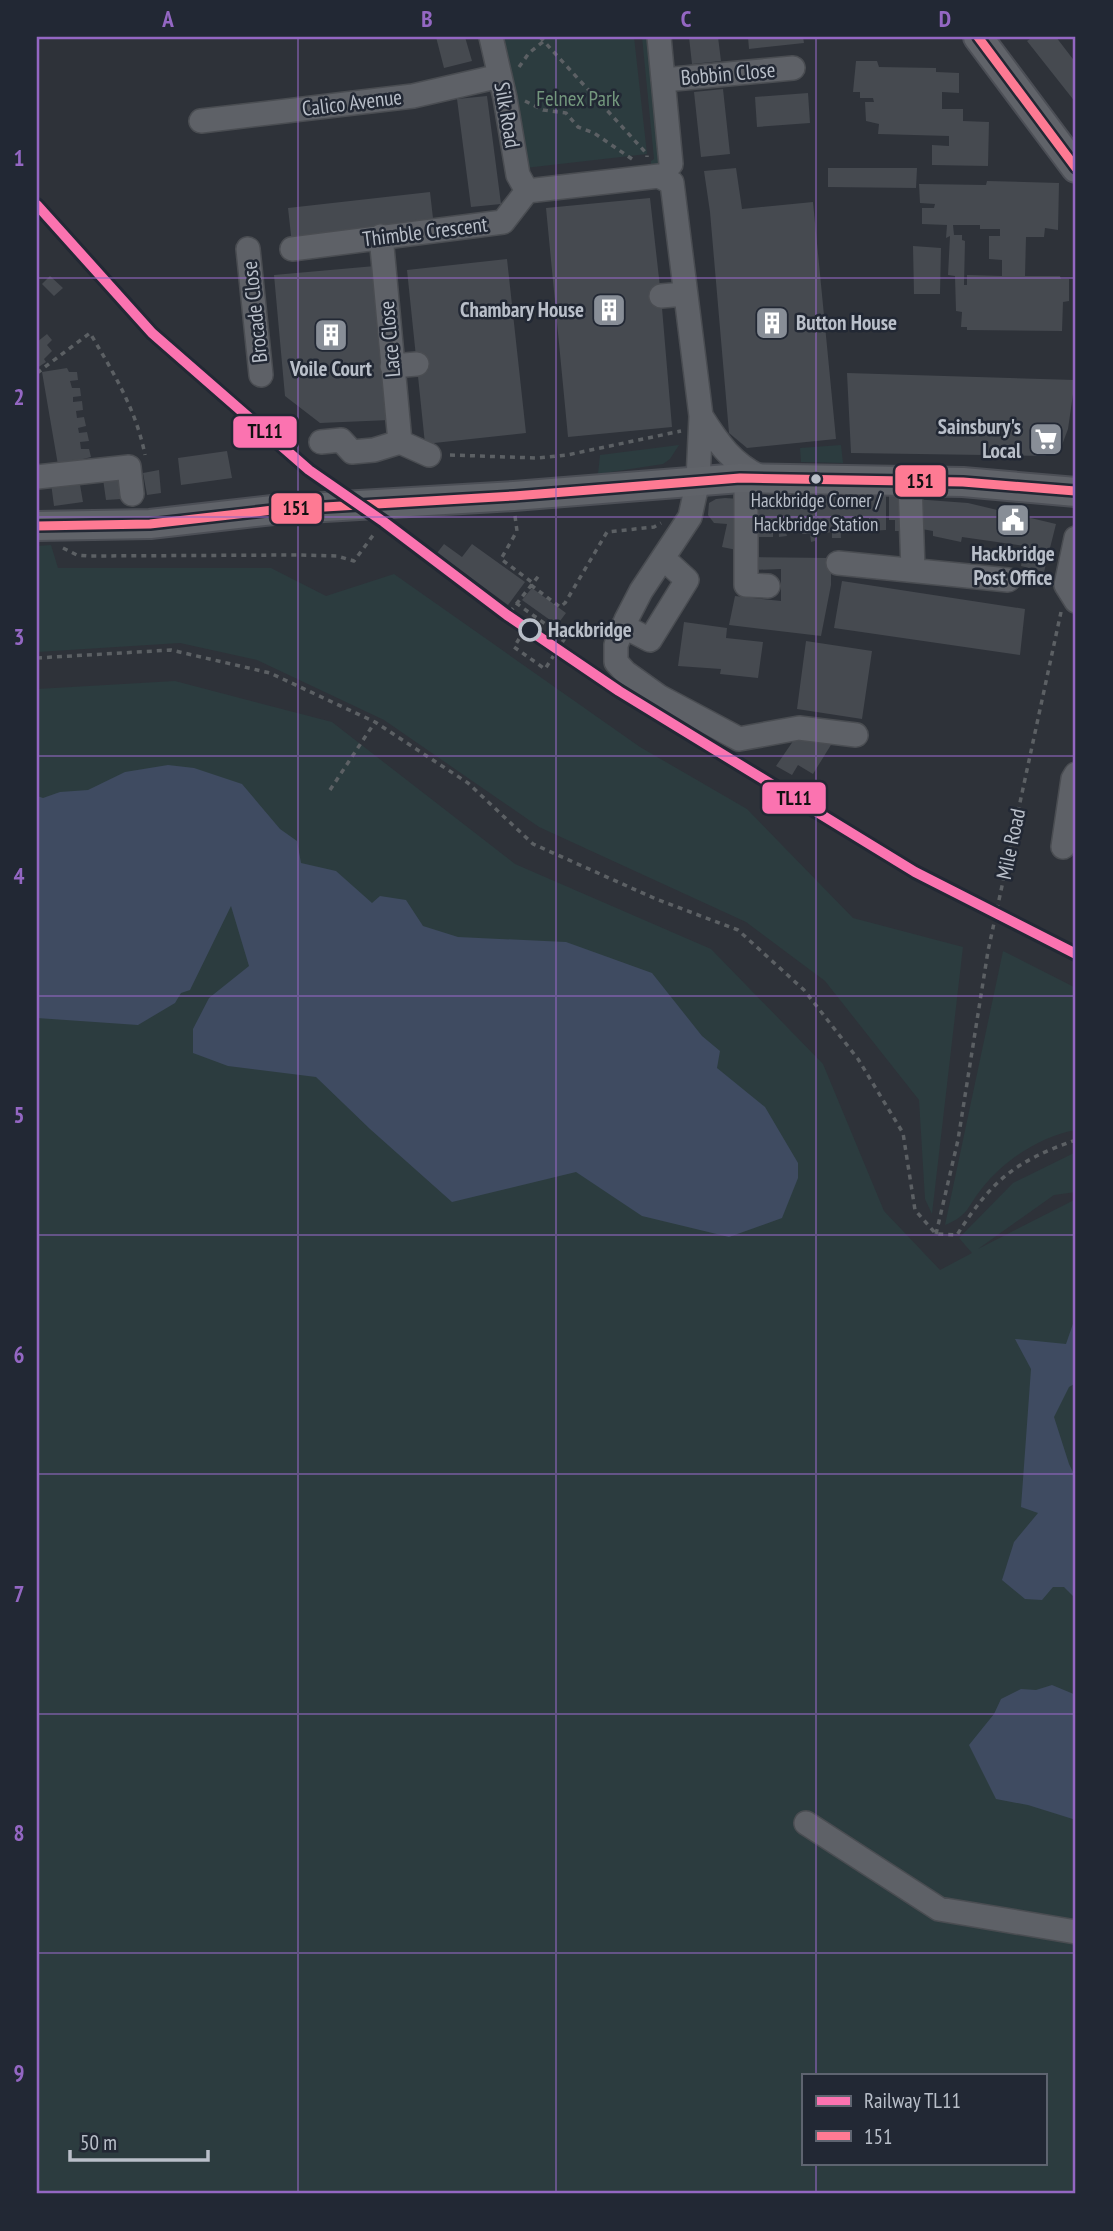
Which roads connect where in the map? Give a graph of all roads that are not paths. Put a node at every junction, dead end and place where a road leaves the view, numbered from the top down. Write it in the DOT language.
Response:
graph roads {
  1 [pos="491,37"];
  2 [pos="659,37"];
  3 [pos="978,37"];
  4 [pos="793,68"];
  5 [pos="508,74"];
  6 [pos="663,80"];
  7 [pos="201,121"];
  8 [pos="1076,168"];
  9 [pos="658,170"];
  10 [pos="527,191"];
  11 [pos="381,236"];
  12 [pos="248,249"];
  13 [pos="292,249"];
  14 [pos="685,294"];
  15 [pos="661,296"];
  16 [pos="417,364"];
  17 [pos="393,366"];
  18 [pos="261,375"];
  19 [pos="700,422"];
  20 [pos="321,442"];
  21 [pos="400,442"];
  22 [pos="429,455"];
  23 [pos="37,477"];
  24 [pos="755,478"];
  25 [pos="698,480"];
  26 [pos="910,482"];
  27 [pos="1076,490"];
  28 [pos="132,494"];
  29 [pos="37,526"];
  30 [pos="1076,538"];
  31 [pos="663,558"];
  32 [pos="838,563"];
  33 [pos="913,570"];
  34 [pos="1008,580"];
  35 [pos="768,586"];
  36 [pos="1071,593"];
  37 [pos="623,626"];
  38 [pos="856,735"];
  39 [pos="1076,774"];
  40 [pos="1063,847"];
  41 [pos="806,1823"];
  42 [pos="1076,1932"];
  1 -- 5 [label="street, Silk Road"];
  2 -- 6 [label="street"];
  3 -- 8 [label="main road"];
  4 -- 6 [label="street, Bobbin Close"];
  5 -- 7 [label="street, Calico Avenue"];
  5 -- 10 [label="street, Silk Road"];
  6 -- 9 [label="street"];
  9 -- 10 [label="street"];
  9 -- 14 [label="street"];
  10 -- 11 [label="street, Thimble Crescent"];
  11 -- 13 [label="street, Thimble Crescent"];
  11 -- 17 [label="street, Lace Close"];
  12 -- 18 [label="street, Brocade Close"];
  14 -- 15 [label="street"];
  14 -- 19 [label="street"];
  16 -- 17 [label="street"];
  17 -- 21 [label="street, Lace Close"];
  19 -- 24 [label="street"];
  19 -- 25 [label="street"];
  20 -- 21 [label="street"];
  21 -- 22 [label="street"];
  23 -- 28 [label="street"];
  24 -- 25 [label="main road"];
  24 -- 26 [label="main road"];
  24 -- 35 [label="street"];
  25 -- 29 [label="main road"];
  25 -- 31 [label="street"];
  26 -- 27 [label="main road"];
  26 -- 33 [label="street"];
  30 -- 36 [label="street"];
  31 -- 37 [label="street"];
  31 -- 37 [label="street"];
  32 -- 33 [label="street"];
  33 -- 34 [label="street"];
  37 -- 38 [label="street"];
  39 -- 40 [label="street"];
  41 -- 42 [label="street"];
}
